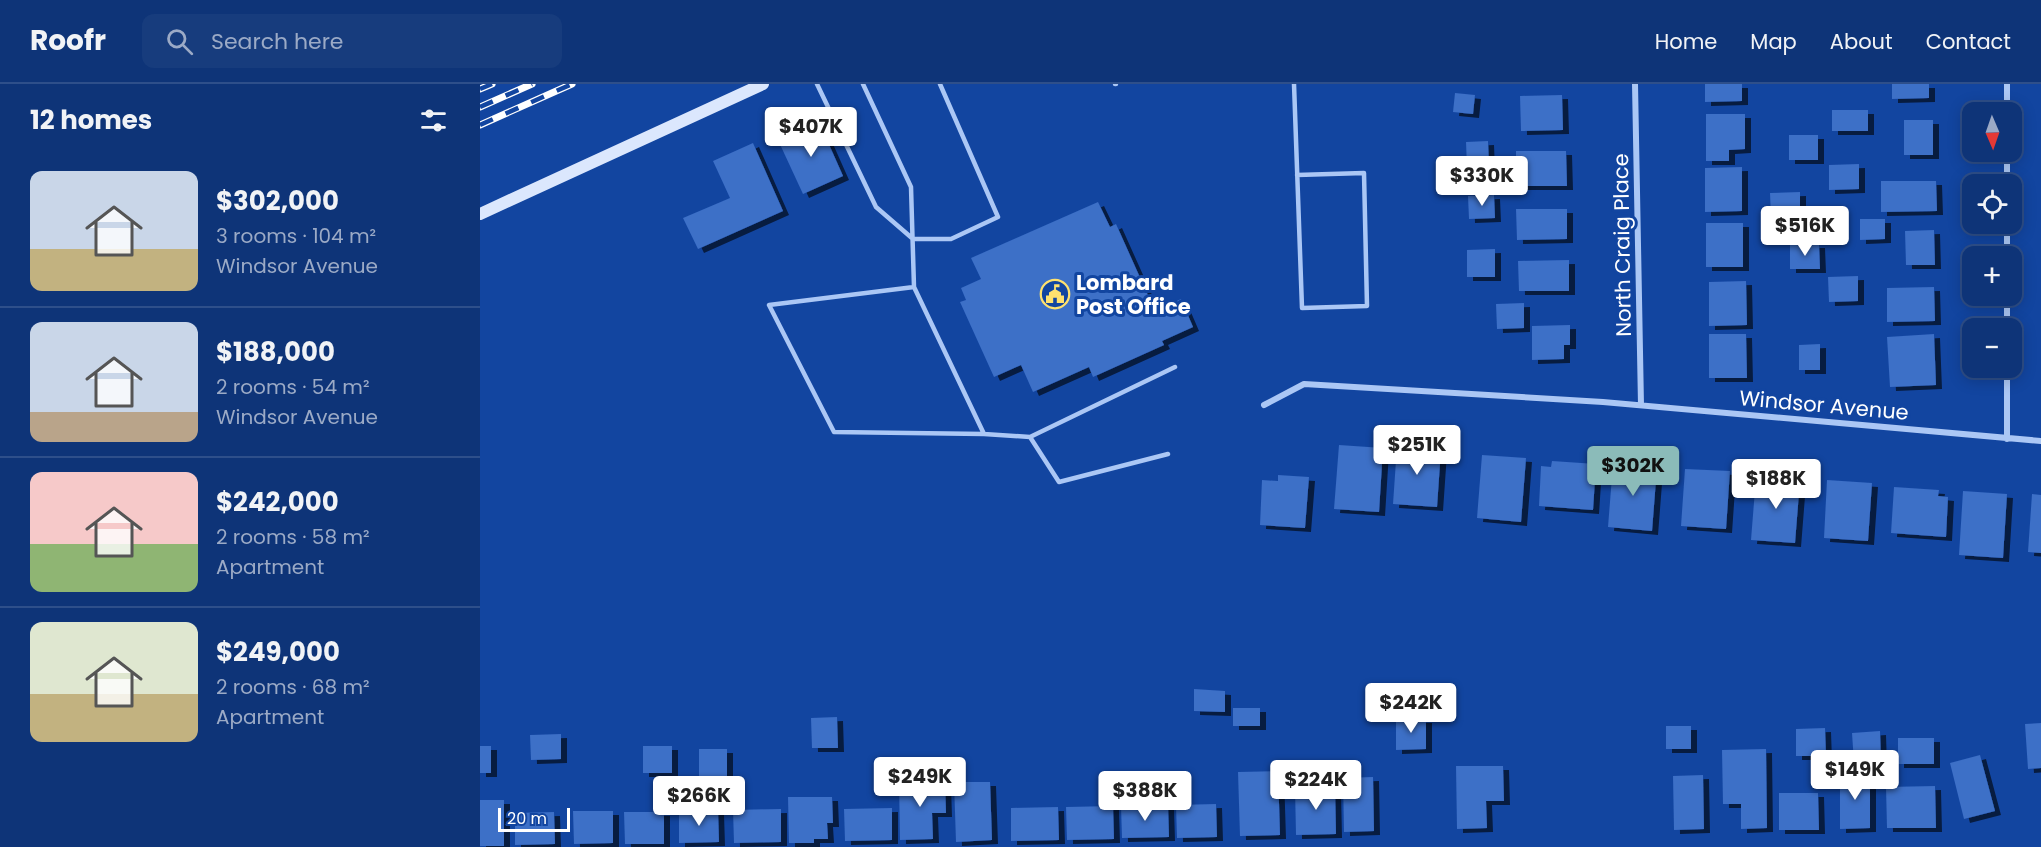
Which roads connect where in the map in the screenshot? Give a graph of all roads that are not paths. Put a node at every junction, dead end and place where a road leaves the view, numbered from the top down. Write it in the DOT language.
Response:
graph roads {
  1 [pos="763,84"];
  2 [pos="817,84"];
  3 [pos="863,84"];
  4 [pos="940,84"];
  5 [pos="1294,84"];
  6 [pos="1635,84"];
  7 [pos="2007,84"];
  8 [pos="2007,102"];
  9 [pos="1297,175"];
  10 [pos="480,214"];
  11 [pos="913,239"];
  12 [pos="914,287"];
  13 [pos="1175,367"];
  14 [pos="2007,378"];
  15 [pos="1264,405"];
  16 [pos="1641,405"];
  17 [pos="984,434"];
  18 [pos="1030,437"];
  19 [pos="2007,439"];
  20 [pos="2041,441"];
  21 [pos="1168,454"];
  1 -- 10 [label="main road"];
  2 -- 11 [label="lane"];
  3 -- 11 [label="lane"];
  4 -- 11 [label="lane"];
  5 -- 9 [label="lane"];
  6 -- 16 [label="street, North Craig Place"];
  7 -- 8 [label="street"];
  9 -- 9 [label="lane"];
  11 -- 12 [label="lane"];
  12 -- 17 [label="lane"];
  12 -- 17 [label="lane"];
  13 -- 18 [label="lane"];
  14 -- 19 [label="street"];
  15 -- 16 [label="street, Windsor Avenue"];
  16 -- 19 [label="street, Windsor Avenue"];
  17 -- 18 [label="lane"];
  18 -- 21 [label="lane"];
  19 -- 20 [label="street, Windsor Avenue"];
}
